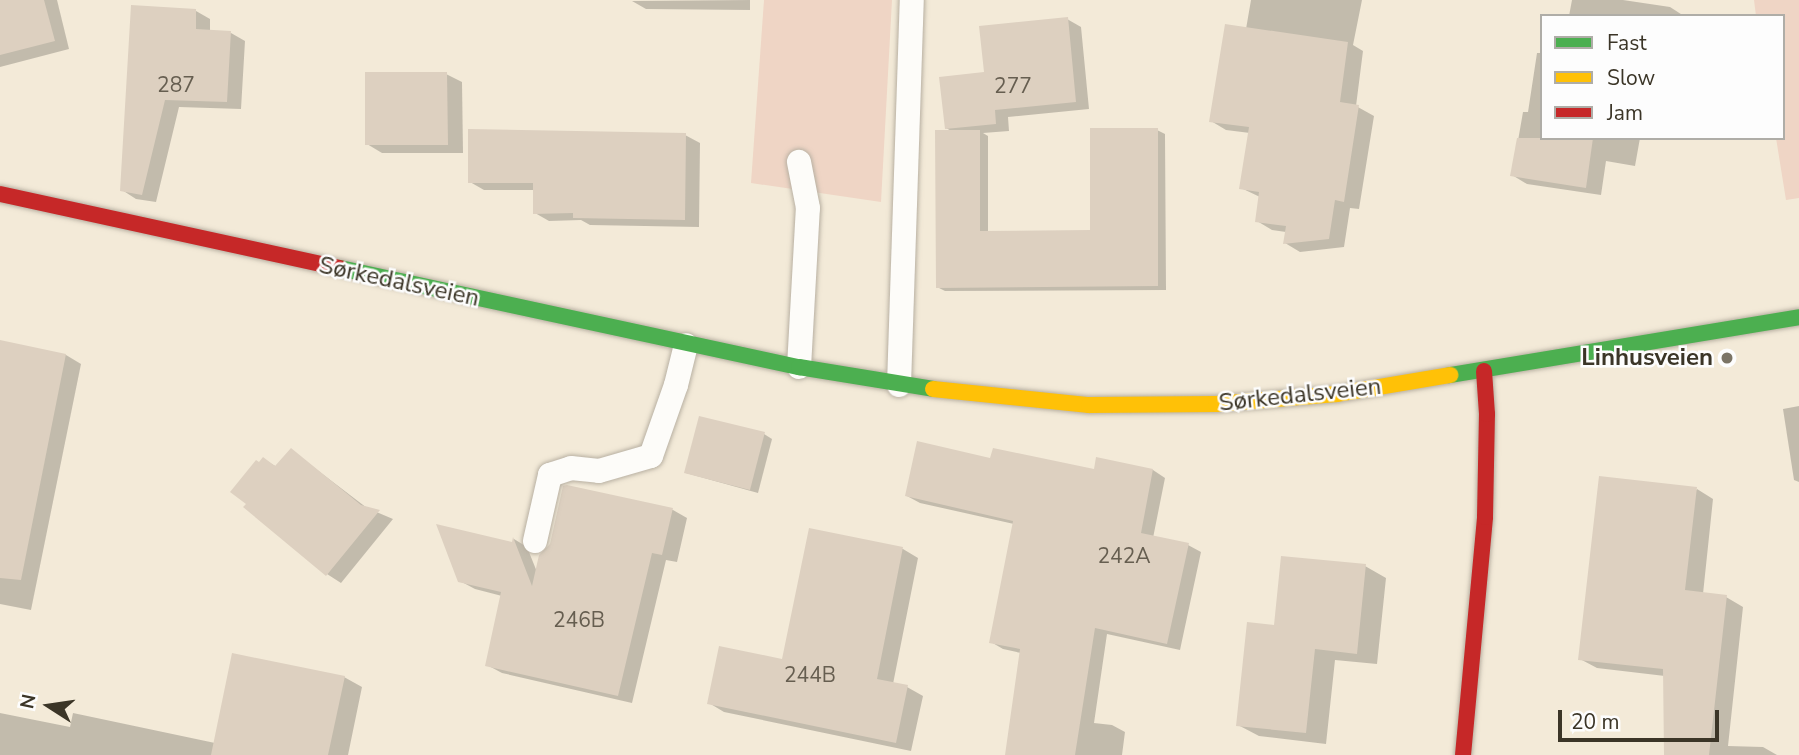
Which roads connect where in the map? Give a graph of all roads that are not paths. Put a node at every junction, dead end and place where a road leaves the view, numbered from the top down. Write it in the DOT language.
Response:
graph roads {
  1 [pos="912,0"];
  2 [pos="799,162"];
  3 [pos="0,194"];
  4 [pos="1799,317"];
  5 [pos="686,345"];
  6 [pos="799,367"];
  7 [pos="1484,371"];
  8 [pos="899,385"];
  9 [pos="535,541"];
  10 [pos="1463,755"];
  1 -- 8 [label="lane"];
  2 -- 6 [label="lane"];
  3 -- 5 [label="main road, Sørkedalsveien"];
  4 -- 7 [label="main road, Sørkedalsveien"];
  5 -- 6 [label="main road, Sørkedalsveien"];
  5 -- 9 [label="lane"];
  6 -- 8 [label="main road, Sørkedalsveien"];
  7 -- 8 [label="main road, Sørkedalsveien"];
  7 -- 10 [label="main road"];
}
